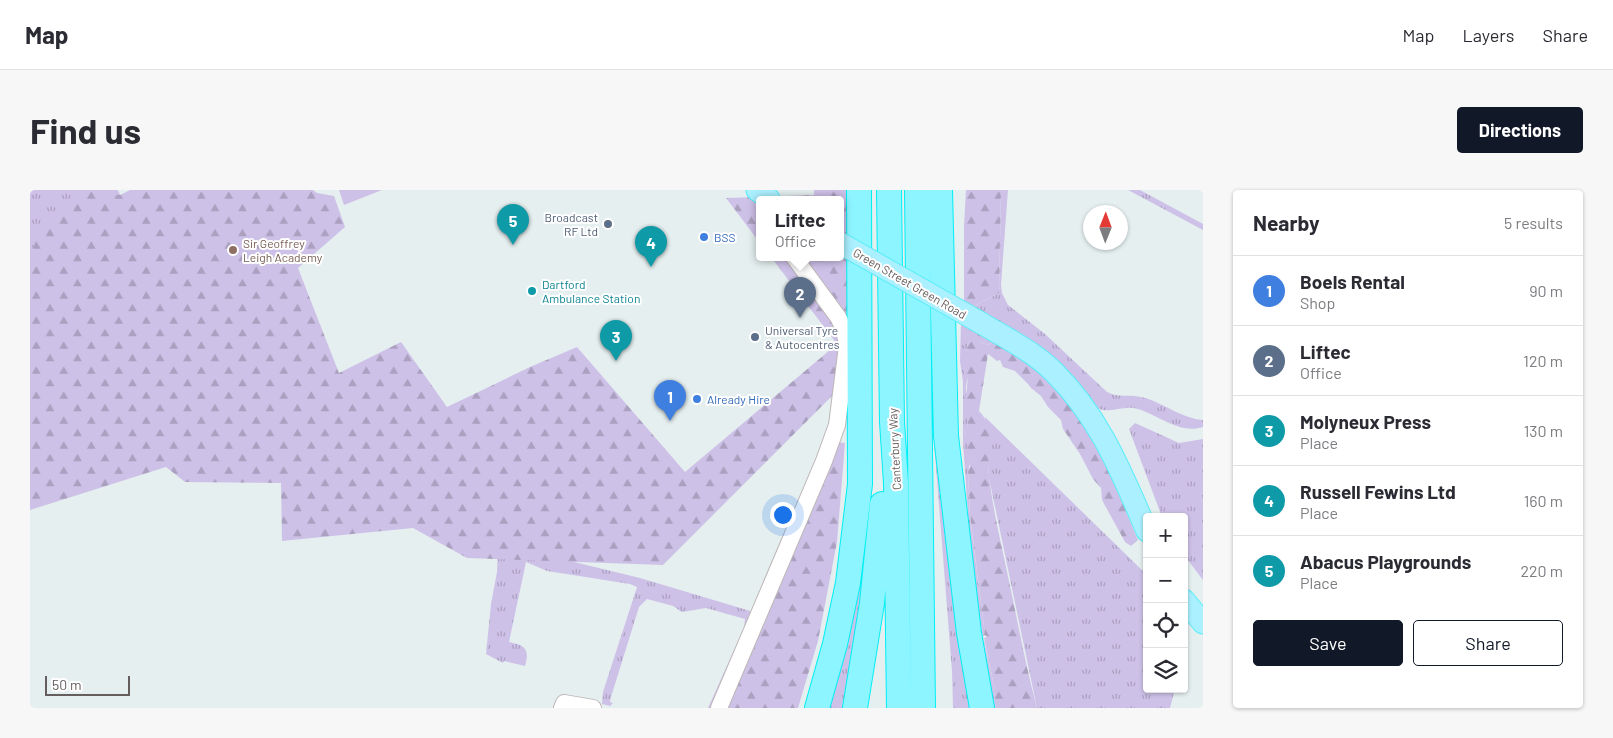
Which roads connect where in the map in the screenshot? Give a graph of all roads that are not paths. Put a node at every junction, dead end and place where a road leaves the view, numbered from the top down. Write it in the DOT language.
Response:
graph roads {
  1 [pos="858,190"];
  2 [pos="889,190"];
  3 [pos="917,190"];
  4 [pos="940,190"];
  5 [pos="954,190"];
  6 [pos="844,245"];
  7 [pos="797,261"];
  8 [pos="892,422"];
  9 [pos="955,509"];
  10 [pos="1143,522"];
  11 [pos="1186,603"];
  12 [pos="1203,623"];
  13 [pos="562,708"];
  14 [pos="593,708"];
  15 [pos="719,708"];
  16 [pos="817,708"];
  17 [pos="856,708"];
  18 [pos="899,708"];
  19 [pos="923,708"];
  20 [pos="982,708"];
  1 -- 16 [label="highway"];
  2 -- 8 [label="highway, Canterbury Way"];
  3 -- 19 [label="highway, Canterbury Way"];
  4 -- 9 [label="highway"];
  5 -- 9 [label="highway"];
  6 -- 10 [label="main road, Green Street Green Road, bridge"];
  7 -- 15 [label="street"];
  8 -- 17 [label="highway"];
  8 -- 18 [label="highway, Canterbury Way"];
  9 -- 20 [label="highway"];
  11 -- 12 [label="main road"];
  13 -- 14 [label="street"];
}
